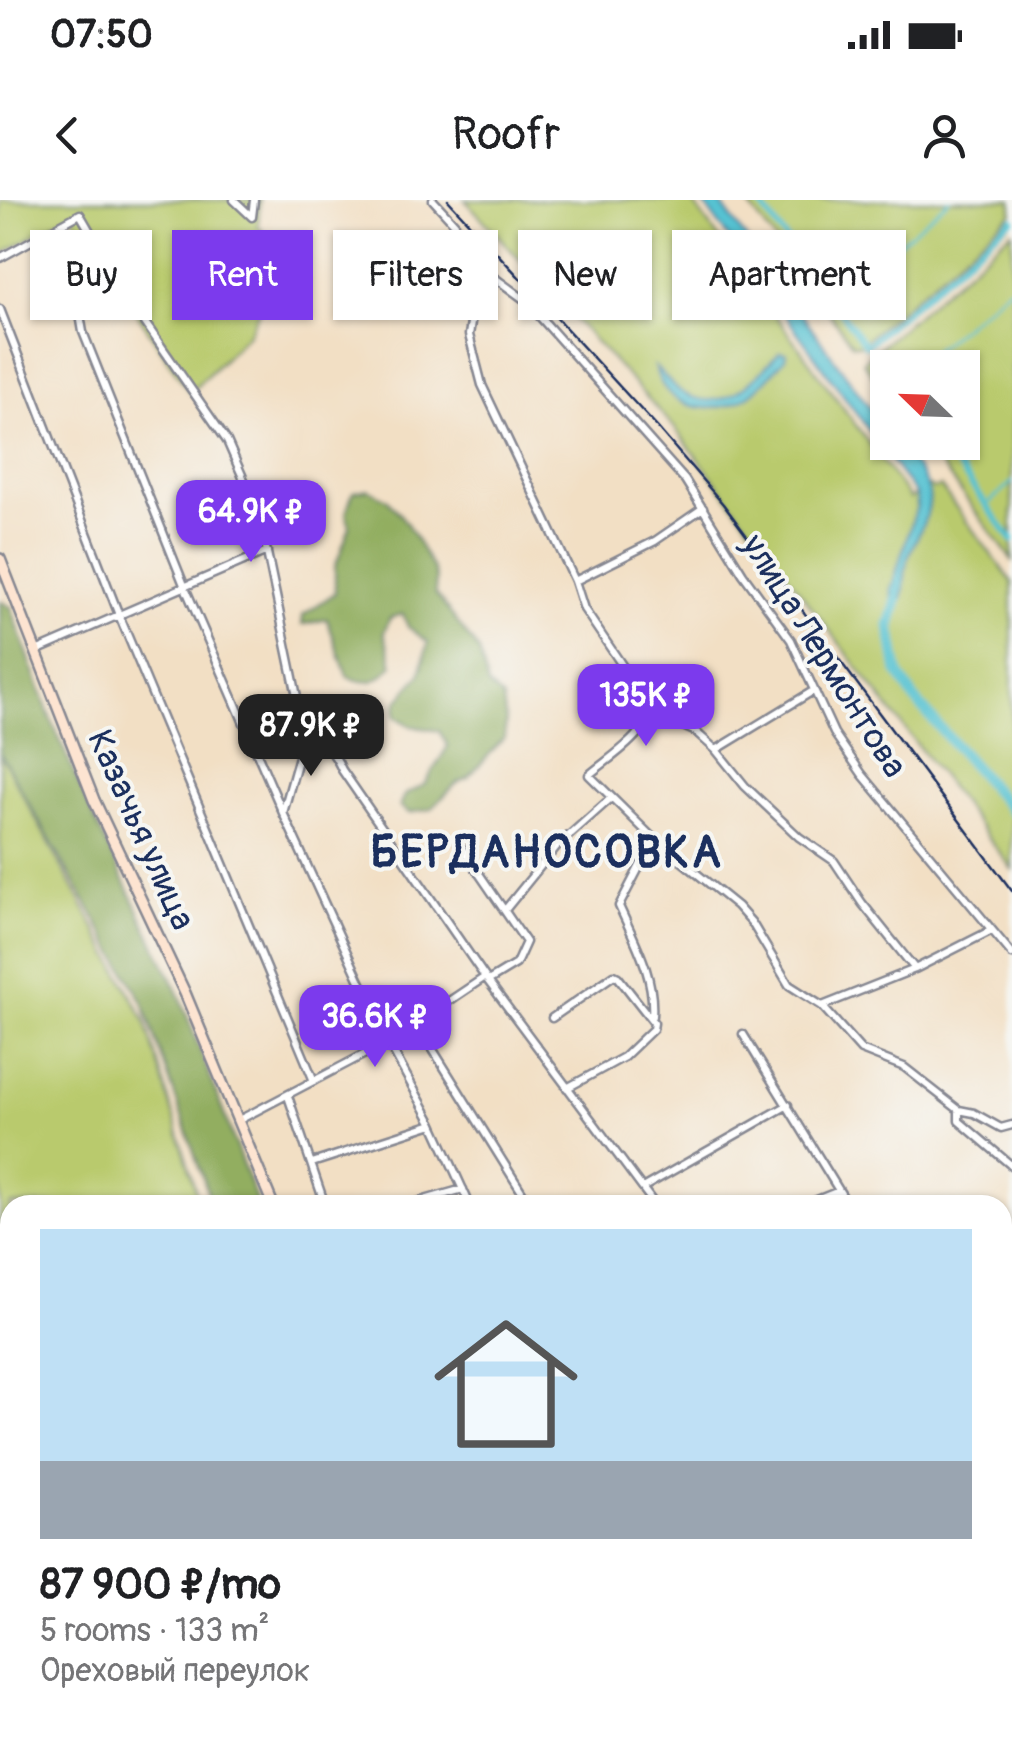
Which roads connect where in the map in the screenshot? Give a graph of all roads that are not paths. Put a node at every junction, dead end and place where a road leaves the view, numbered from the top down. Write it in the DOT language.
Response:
graph roads {
  1 [pos="234,200"];
  2 [pos="254,200"];
  3 [pos="433,200"];
  4 [pos="50,230"];
  5 [pos="89,230"];
  6 [pos="457,230"];
  7 [pos="30,241"];
  8 [pos="0,258"];
  9 [pos="498,280"];
  10 [pos="0,309"];
  11 [pos="82,320"];
  12 [pos="143,320"];
  13 [pos="470,320"];
  14 [pos="703,508"];
  15 [pos="267,551"];
  16 [pos="0,559"];
  17 [pos="576,581"];
  18 [pos="184,585"];
  19 [pos="119,615"];
  20 [pos="36,651"];
  21 [pos="812,691"];
  22 [pos="648,702"];
  23 [pos="305,735"];
  24 [pos="716,750"];
  25 [pos="610,799"];
  26 [pos="283,814"];
  27 [pos="654,839"];
  28 [pos="458,843"];
  29 [pos="505,910"];
  30 [pos="992,930"];
  31 [pos="1012,954"];
  32 [pos="915,969"];
  33 [pos="487,979"];
  34 [pos="822,1006"];
  35 [pos="652,1017"];
  36 [pos="552,1018"];
  37 [pos="416,1024"];
  38 [pos="743,1034"];
  39 [pos="388,1042"];
  40 [pos="314,1081"];
  41 [pos="566,1088"];
  42 [pos="288,1096"];
  43 [pos="788,1105"];
  44 [pos="959,1110"];
  45 [pos="239,1120"];
  46 [pos="433,1124"];
  47 [pos="1012,1126"];
  48 [pos="312,1163"];
  49 [pos="1012,1166"];
  50 [pos="644,1186"];
  51 [pos="463,1189"];
  52 [pos="839,1191"];
  53 [pos="269,1195"];
  54 [pos="322,1195"];
  55 [pos="442,1195"];
  56 [pos="466,1195"];
  57 [pos="524,1195"];
  58 [pos="649,1195"];
  59 [pos="829,1195"];
  60 [pos="842,1195"];
  1 -- 2 [label="street"];
  3 -- 6 [label="street"];
  4 -- 5 [label="street"];
  7 -- 8 [label="street"];
  9 -- 14 [label="street, улица Лермонтова"];
  10 -- 19 [label="street"];
  11 -- 18 [label="street"];
  12 -- 15 [label="street"];
  13 -- 17 [label="street"];
  14 -- 17 [label="street"];
  14 -- 21 [label="street, улица Лермонтова"];
  15 -- 18 [label="street"];
  15 -- 23 [label="street"];
  16 -- 20 [label="main road, Казачья улица"];
  17 -- 22 [label="street"];
  18 -- 19 [label="street"];
  18 -- 26 [label="street"];
  19 -- 20 [label="street"];
  19 -- 40 [label="street"];
  20 -- 45 [label="main road, Казачья улица"];
  21 -- 24 [label="street"];
  21 -- 30 [label="street, улица Лермонтова"];
  22 -- 24 [label="street"];
  22 -- 25 [label="street"];
  23 -- 26 [label="street"];
  23 -- 33 [label="street"];
  24 -- 32 [label="street"];
  25 -- 27 [label="street"];
  25 -- 29 [label="street"];
  26 -- 39 [label="street"];
  27 -- 34 [label="street"];
  27 -- 35 [label="street"];
  28 -- 29 [label="street"];
  29 -- 33 [label="street"];
  30 -- 31 [label="street, улица Лермонтова"];
  30 -- 32 [label="street"];
  32 -- 34 [label="street"];
  33 -- 37 [label="street"];
  33 -- 41 [label="street"];
  34 -- 44 [label="street"];
  35 -- 36 [label="street"];
  35 -- 41 [label="street"];
  37 -- 39 [label="street"];
  37 -- 57 [label="street"];
  38 -- 43 [label="street"];
  39 -- 40 [label="street"];
  39 -- 46 [label="street"];
  40 -- 42 [label="street"];
  41 -- 50 [label="street"];
  42 -- 45 [label="street"];
  42 -- 48 [label="street"];
  43 -- 50 [label="street"];
  43 -- 52 [label="street"];
  44 -- 47 [label="street"];
  44 -- 49 [label="street"];
  45 -- 53 [label="main road, Казачья улица"];
  46 -- 48 [label="street"];
  46 -- 51 [label="street"];
  48 -- 54 [label="street"];
  50 -- 58 [label="street"];
  51 -- 55 [label="street"];
  51 -- 56 [label="street"];
  52 -- 59 [label="street"];
  52 -- 60 [label="street"];
}
